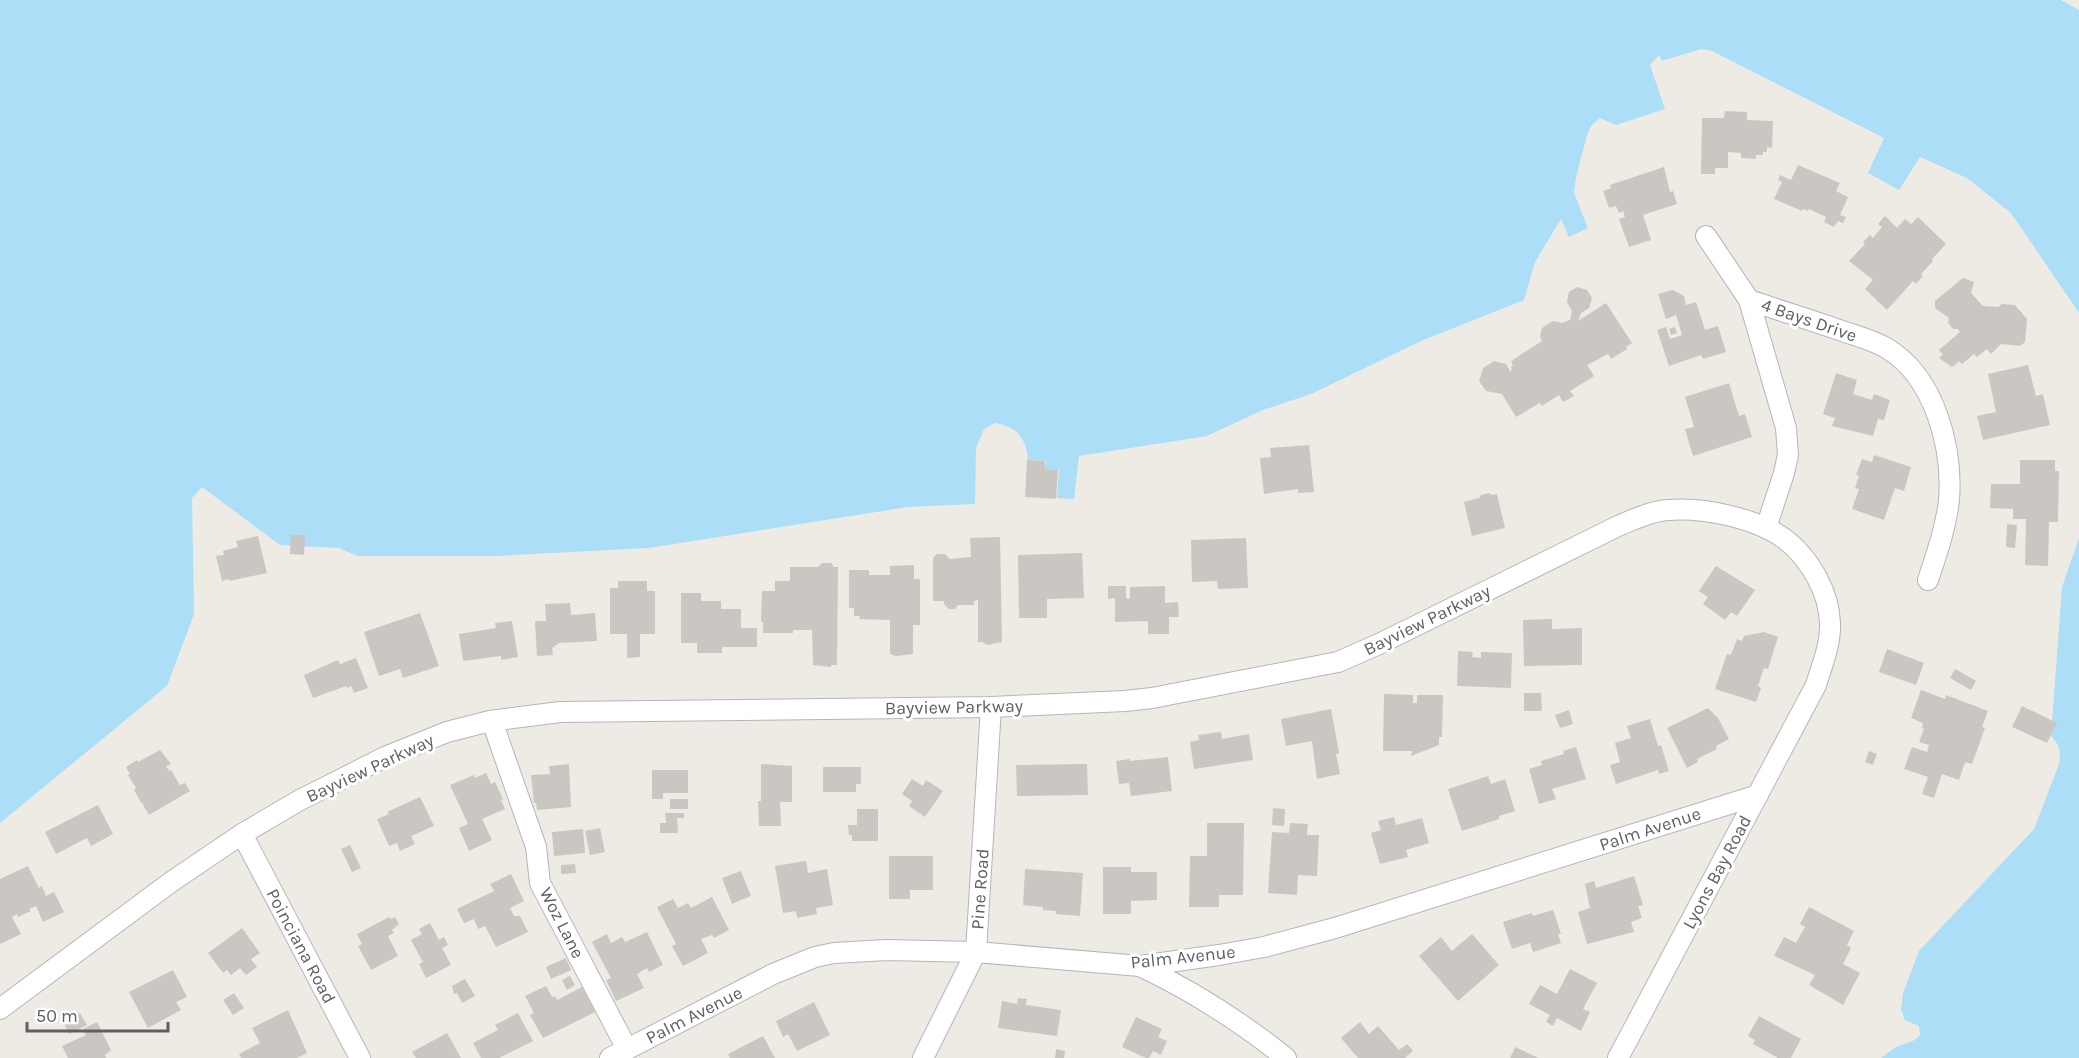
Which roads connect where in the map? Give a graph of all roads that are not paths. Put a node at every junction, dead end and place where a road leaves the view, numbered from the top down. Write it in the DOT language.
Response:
graph roads {
  1 [pos="1706,236"];
  2 [pos="1749,300"];
  3 [pos="1766,528"];
  4 [pos="1928,580"];
  5 [pos="1816,685"];
  6 [pos="991,707"];
  7 [pos="492,721"];
  8 [pos="1758,795"];
  9 [pos="242,834"];
  10 [pos="976,952"];
  11 [pos="1140,966"];
  12 [pos="0,1010"];
  13 [pos="619,1053"];
  14 [pos="1275,1054"];
  15 [pos="360,1058"];
  16 [pos="923,1058"];
  17 [pos="1618,1058"];
  1 -- 2 [label="street"];
  2 -- 3 [label="street, 4 Bays Drive"];
  2 -- 4 [label="street, 4 Bays Drive"];
  3 -- 5 [label="street, Bayview Parkway"];
  3 -- 6 [label="street, Bayview Parkway"];
  5 -- 8 [label="street, Lyons Bay Road"];
  6 -- 7 [label="street, Bayview Parkway"];
  6 -- 10 [label="street, Pine Road"];
  7 -- 9 [label="street, Bayview Parkway"];
  7 -- 13 [label="street, Woz Lane"];
  8 -- 11 [label="street, Palm Avenue"];
  8 -- 17 [label="street, Lyons Bay Road"];
  9 -- 12 [label="street, Bayview Parkway"];
  9 -- 15 [label="street, Poinciana Road"];
  10 -- 11 [label="street, Palm Avenue"];
  10 -- 13 [label="street, Palm Avenue"];
  10 -- 16 [label="street, Pine Road"];
  11 -- 14 [label="street"];
}
